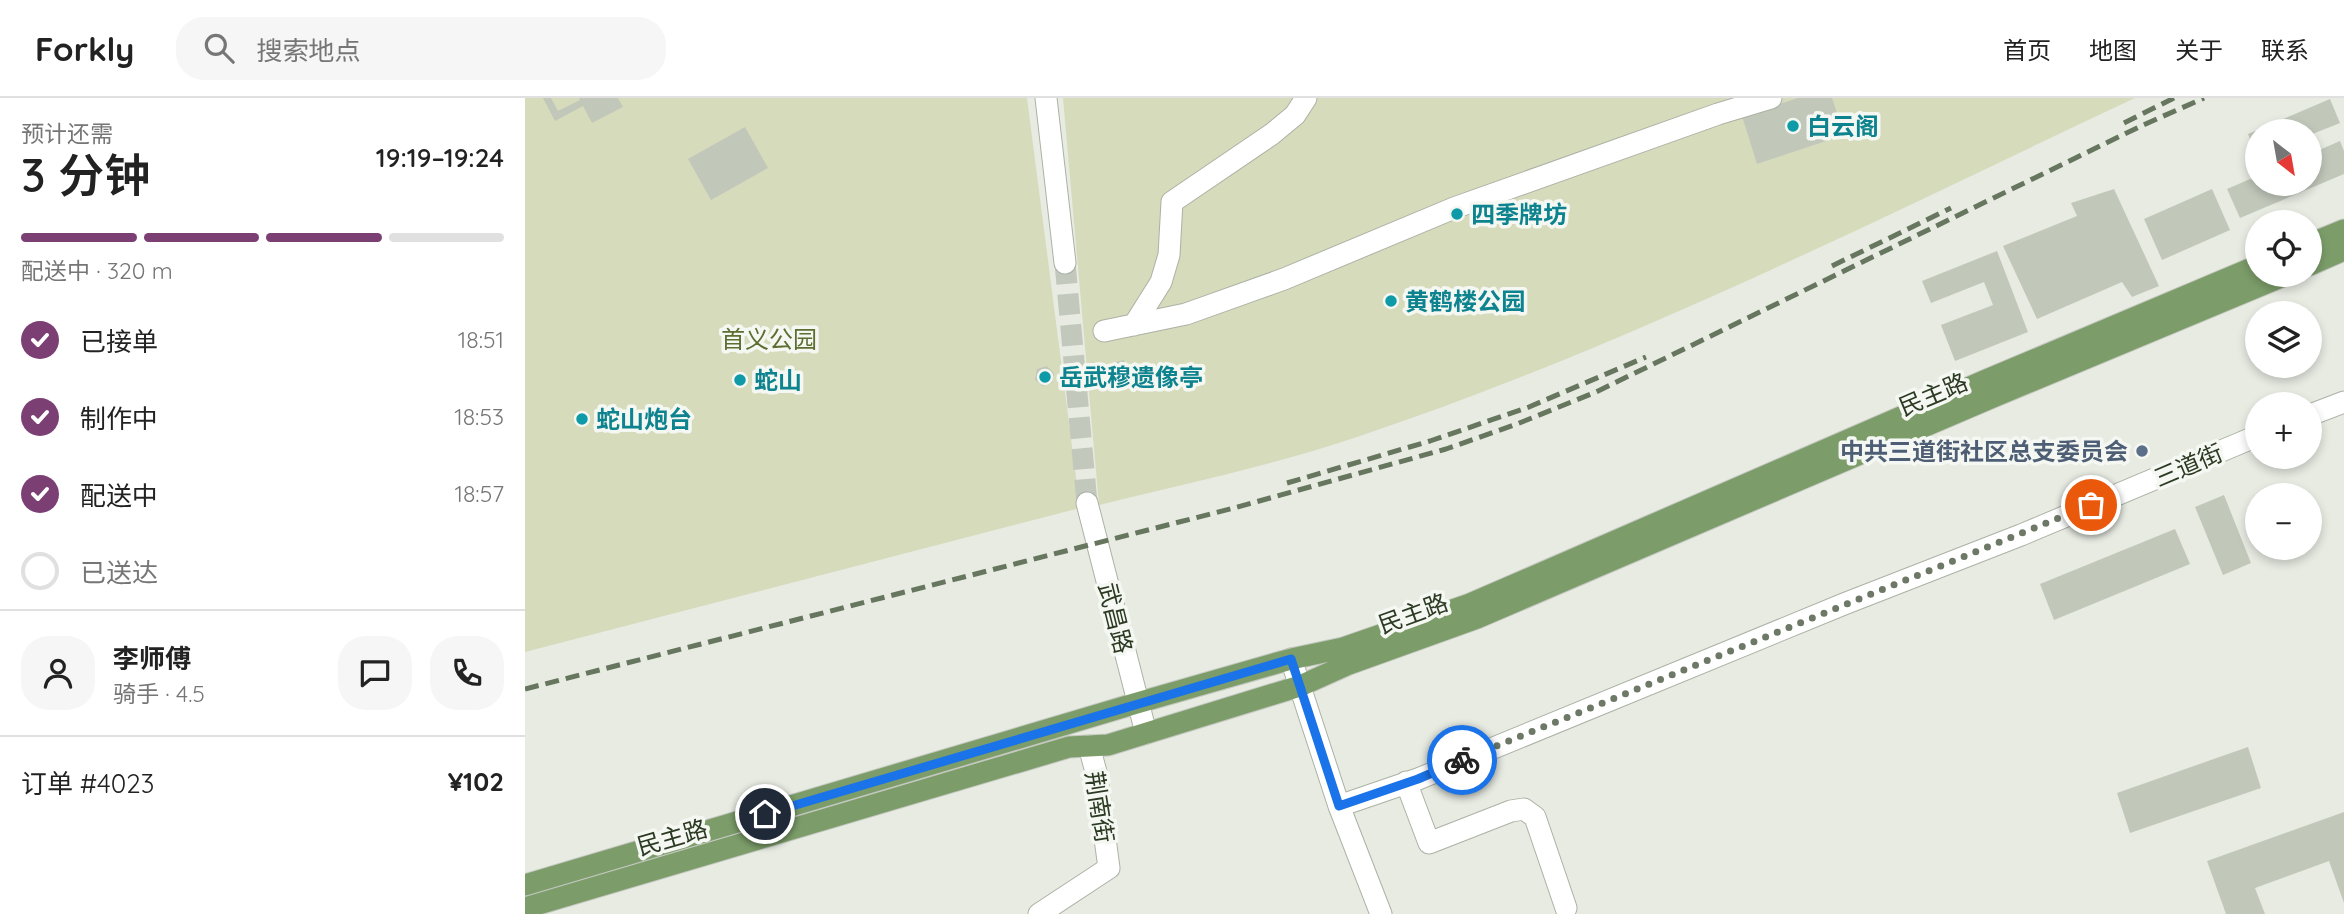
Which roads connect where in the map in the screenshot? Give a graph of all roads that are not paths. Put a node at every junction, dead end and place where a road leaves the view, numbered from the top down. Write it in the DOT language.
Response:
graph roads {
  1 [pos="1046,98"];
  2 [pos="1306,98"];
  3 [pos="1771,98"];
  4 [pos="2344,230"];
  5 [pos="2322,239"];
  6 [pos="2344,250"];
  7 [pos="2322,260"];
  8 [pos="1065,263"];
  9 [pos="2245,271"];
  10 [pos="2257,287"];
  11 [pos="1134,325"];
  12 [pos="1104,331"];
  13 [pos="2344,402"];
  14 [pos="2322,410"];
  15 [pos="2245,441"];
  16 [pos="1087,503"];
  17 [pos="1291,659"];
  18 [pos="1300,686"];
  19 [pos="1137,703"];
  20 [pos="1146,733"];
  21 [pos="1089,746"];
  22 [pos="1406,782"];
  23 [pos="1339,806"];
  24 [pos="525,885"];
  25 [pos="525,908"];
  26 [pos="1566,908"];
  27 [pos="1039,914"];
  28 [pos="1381,914"];
  1 -- 8 [label="street"];
  2 -- 11 [label="street"];
  3 -- 11 [label="street"];
  4 -- 5 [label="main road"];
  6 -- 7 [label="main road"];
  9 -- 17 [label="main road, 民主路"];
  10 -- 18 [label="main road, 民主路"];
  11 -- 12 [label="street"];
  13 -- 14 [label="street"];
  15 -- 22 [label="street, 三道街"];
  16 -- 19 [label="street, 武昌路"];
  17 -- 18 [label="street"];
  17 -- 19 [label="main road, 民主路"];
  18 -- 20 [label="main road, 民主路"];
  18 -- 23 [label="street"];
  19 -- 20 [label="street, 武昌路"];
  19 -- 24 [label="main road, 民主路"];
  20 -- 21 [label="main road, 民主路"];
  21 -- 25 [label="main road, 民主路"];
  21 -- 27 [label="street, 荆南街"];
  22 -- 23 [label="street, 三道街"];
  22 -- 26 [label="street"];
  23 -- 28 [label="street"];
}
